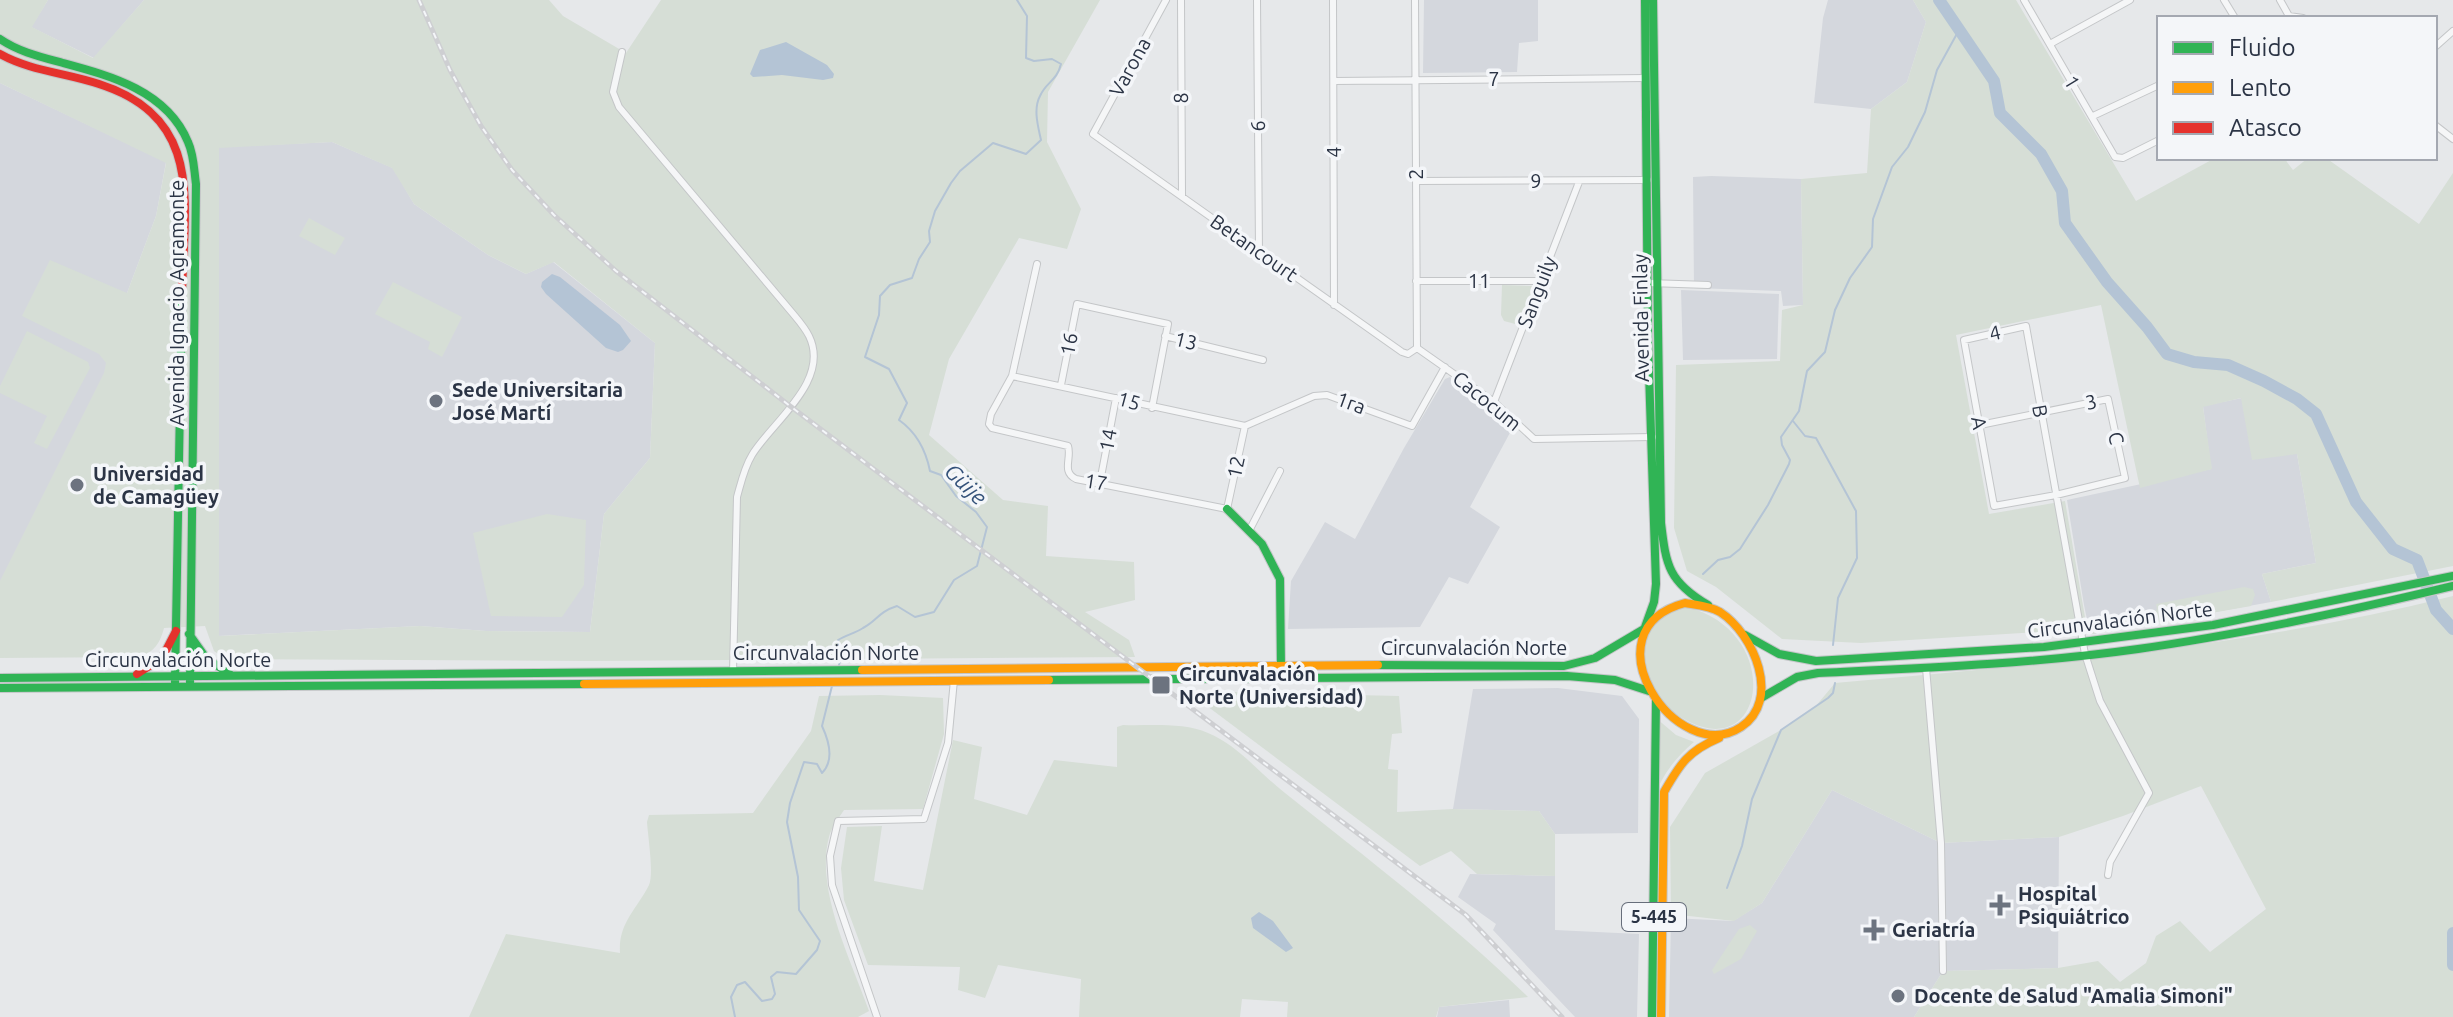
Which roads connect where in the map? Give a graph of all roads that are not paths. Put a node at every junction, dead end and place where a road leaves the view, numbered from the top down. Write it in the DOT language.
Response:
graph roads {
  1 [pos="1166,0"];
  2 [pos="1181,0"];
  3 [pos="1257,0"];
  4 [pos="1333,0"];
  5 [pos="1415,0"];
  6 [pos="1645,0"];
  7 [pos="1653,0"];
  8 [pos="2024,0"];
  9 [pos="2130,0"];
  10 [pos="2453,31"];
  11 [pos="0,39"];
  12 [pos="2050,44"];
  13 [pos="2437,45"];
  14 [pos="622,52"];
  15 [pos="0,54"];
  16 [pos="1650,78"];
  17 [pos="1334,81"];
  18 [pos="1416,81"];
  19 [pos="2157,86"];
  20 [pos="2093,116"];
  21 [pos="2437,127"];
  22 [pos="1093,134"];
  23 [pos="2453,139"];
  24 [pos="2157,141"];
  25 [pos="1651,180"];
  26 [pos="1416,181"];
  27 [pos="1579,182"];
  28 [pos="1182,197"];
  29 [pos="1259,251"];
  30 [pos="1037,264"];
  31 [pos="1416,281"];
  32 [pos="1541,281"];
  33 [pos="1653,283"];
  34 [pos="1708,285"];
  35 [pos="1077,304"];
  36 [pos="1334,305"];
  37 [pos="2026,326"];
  38 [pos="1165,336"];
  39 [pos="1964,340"];
  40 [pos="1417,348"];
  41 [pos="1263,360"];
  42 [pos="1445,367"];
  43 [pos="1012,376"];
  44 [pos="1061,385"];
  45 [pos="1116,398"];
  46 [pos="2108,399"];
  47 [pos="1494,402"];
  48 [pos="1152,408"];
  49 [pos="2040,413"];
  50 [pos="1980,425"];
  51 [pos="1245,426"];
  52 [pos="1654,436"];
  53 [pos="1280,471"];
  54 [pos="1100,482"];
  55 [pos="2056,495"];
  56 [pos="1227,509"];
  57 [pos="1249,531"];
  58 [pos="2453,580"];
  59 [pos="1718,610"];
  60 [pos="2263,617"];
  61 [pos="2266,628"];
  62 [pos="1644,629"];
  63 [pos="176,631"];
  64 [pos="189,634"];
  65 [pos="1745,635"];
  66 [pos="2084,642"];
  67 [pos="2085,654"];
  68 [pos="1925,656"];
  69 [pos="1280,665"];
  70 [pos="955,668"];
  71 [pos="1926,668"];
  72 [pos="733,670"];
  73 [pos="233,676"];
  74 [pos="130,677"];
  75 [pos="189,677"];
  76 [pos="0,678"];
  77 [pos="1281,678"];
  78 [pos="955,680"];
  79 [pos="733,681"];
  80 [pos="175,682"];
  81 [pos="190,687"];
  82 [pos="0,688"];
  83 [pos="1649,691"];
  84 [pos="1761,698"];
  85 [pos="1656,701"];
  86 [pos="1728,733"];
  87 [pos="2108,875"];
  88 [pos="1943,971"];
  89 [pos="877,1017"];
  90 [pos="1652,1017"];
  91 [pos="1661,1017"];
  1 -- 22 [label="street, Varona"];
  2 -- 28 [label="street, 8"];
  3 -- 29 [label="street, 6"];
  4 -- 17 [label="street, 4"];
  5 -- 18 [label="street, 2"];
  6 -- 16 [label="main road, Avenida Finlay"];
  7 -- 16 [label="main road, Avenida Finlay"];
  8 -- 12 [label="street, 1"];
  9 -- 12 [label="street"];
  10 -- 13 [label="street"];
  11 -- 64 [label="main road, Avenida Ignacio Agramonte"];
  12 -- 20 [label="street, 1"];
  14 -- 72 [label="street"];
  15 -- 63 [label="main road, Avenida Ignacio Agramonte"];
  16 -- 18 [label="street, 7"];
  16 -- 25 [label="main road, Avenida Finlay"];
  17 -- 18 [label="street, 7"];
  17 -- 36 [label="street, 4"];
  18 -- 26 [label="street, 2"];
  19 -- 20 [label="street"];
  20 -- 24 [label="street, 1"];
  21 -- 23 [label="street"];
  22 -- 28 [label="street, Betancourt"];
  25 -- 27 [label="street, 9"];
  25 -- 33 [label="main road, Avenida Finlay"];
  26 -- 27 [label="street, 9"];
  26 -- 31 [label="street, 2"];
  27 -- 32 [label="street, Sanguily"];
  28 -- 29 [label="street, Betancourt"];
  29 -- 36 [label="street, Betancourt"];
  30 -- 43 [label="street"];
  31 -- 32 [label="street, 11"];
  31 -- 40 [label="street, 2"];
  32 -- 47 [label="street, Sanguily"];
  33 -- 34 [label="street"];
  33 -- 52 [label="main road, Avenida Finlay"];
  35 -- 38 [label="street, 13"];
  35 -- 44 [label="street, 16"];
  36 -- 40 [label="street, Betancourt"];
  37 -- 39 [label="street, 4"];
  37 -- 49 [label="street, B"];
  38 -- 41 [label="street, 13"];
  38 -- 48 [label="street"];
  39 -- 50 [label="street, A"];
  40 -- 42 [label="street, Cacocum"];
  42 -- 47 [label="street, Cacocum"];
  42 -- 51 [label="street, 1ra"];
  43 -- 44 [label="street, 15"];
  43 -- 54 [label="street, 17"];
  44 -- 45 [label="street, 15"];
  45 -- 48 [label="street, 15"];
  45 -- 54 [label="street, 14"];
  46 -- 49 [label="street, 3"];
  46 -- 55 [label="street, C"];
  47 -- 52 [label="street, Cacocum"];
  48 -- 51 [label="street, 15"];
  49 -- 50 [label="street, 3"];
  49 -- 55 [label="street, B"];
  50 -- 55 [label="street, A"];
  51 -- 56 [label="street, 12"];
  52 -- 59 [label="main road, Avenida Finlay"];
  52 -- 62 [label="main road, Avenida Finlay"];
  53 -- 57 [label="street"];
  54 -- 56 [label="street, 17"];
  55 -- 66 [label="street, B"];
  56 -- 57 [label="main road"];
  57 -- 69 [label="main road"];
  58 -- 60 [label="main road, Circunvalación Norte"];
  58 -- 61 [label="main road, Circunvalación Norte"];
  59 -- 62 [label="main road"];
  59 -- 65 [label="main road"];
  60 -- 61 [label="main road"];
  60 -- 66 [label="main road, Circunvalación Norte"];
  61 -- 67 [label="main road, Circunvalación Norte"];
  62 -- 69 [label="main road, Circunvalación Norte"];
  62 -- 83 [label="main road"];
  63 -- 74 [label="main road"];
  63 -- 80 [label="main road, Avenida Ignacio Agramonte"];
  64 -- 73 [label="main road"];
  64 -- 75 [label="main road, Avenida Ignacio Agramonte"];
  65 -- 68 [label="main road, Circunvalación Norte"];
  65 -- 84 [label="main road"];
  66 -- 67 [label="street, B"];
  66 -- 68 [label="main road, Circunvalación Norte"];
  67 -- 71 [label="main road, Circunvalación Norte"];
  67 -- 87 [label="street, B"];
  68 -- 71 [label="street"];
  69 -- 70 [label="main road, Circunvalación Norte"];
  69 -- 77 [label="main road"];
  70 -- 72 [label="main road, Circunvalación Norte"];
  70 -- 78 [label="street"];
  71 -- 84 [label="main road, Circunvalación Norte"];
  71 -- 88 [label="street"];
  72 -- 73 [label="main road, Circunvalación Norte"];
  72 -- 79 [label="street"];
  73 -- 75 [label="main road, Circunvalación Norte"];
  74 -- 76 [label="main road, Circunvalación Norte"];
  74 -- 80 [label="main road, Circunvalación Norte"];
  75 -- 80 [label="main road, Circunvalación Norte"];
  75 -- 81 [label="main road, Avenida Ignacio Agramonte"];
  77 -- 78 [label="main road, Circunvalación Norte"];
  77 -- 83 [label="main road, Circunvalación Norte"];
  78 -- 79 [label="main road, Circunvalación Norte"];
  78 -- 89 [label="street"];
  79 -- 81 [label="main road, Circunvalación Norte"];
  80 -- 81 [label="main road, Circunvalación Norte"];
  80 -- 82 [label="main road, Circunvalación Norte"];
  83 -- 85 [label="main road"];
  84 -- 86 [label="main road, 5-445"];
  85 -- 86 [label="main road"];
  85 -- 90 [label="main road, 5-445"];
  86 -- 91 [label="main road, 5-445"];
}
